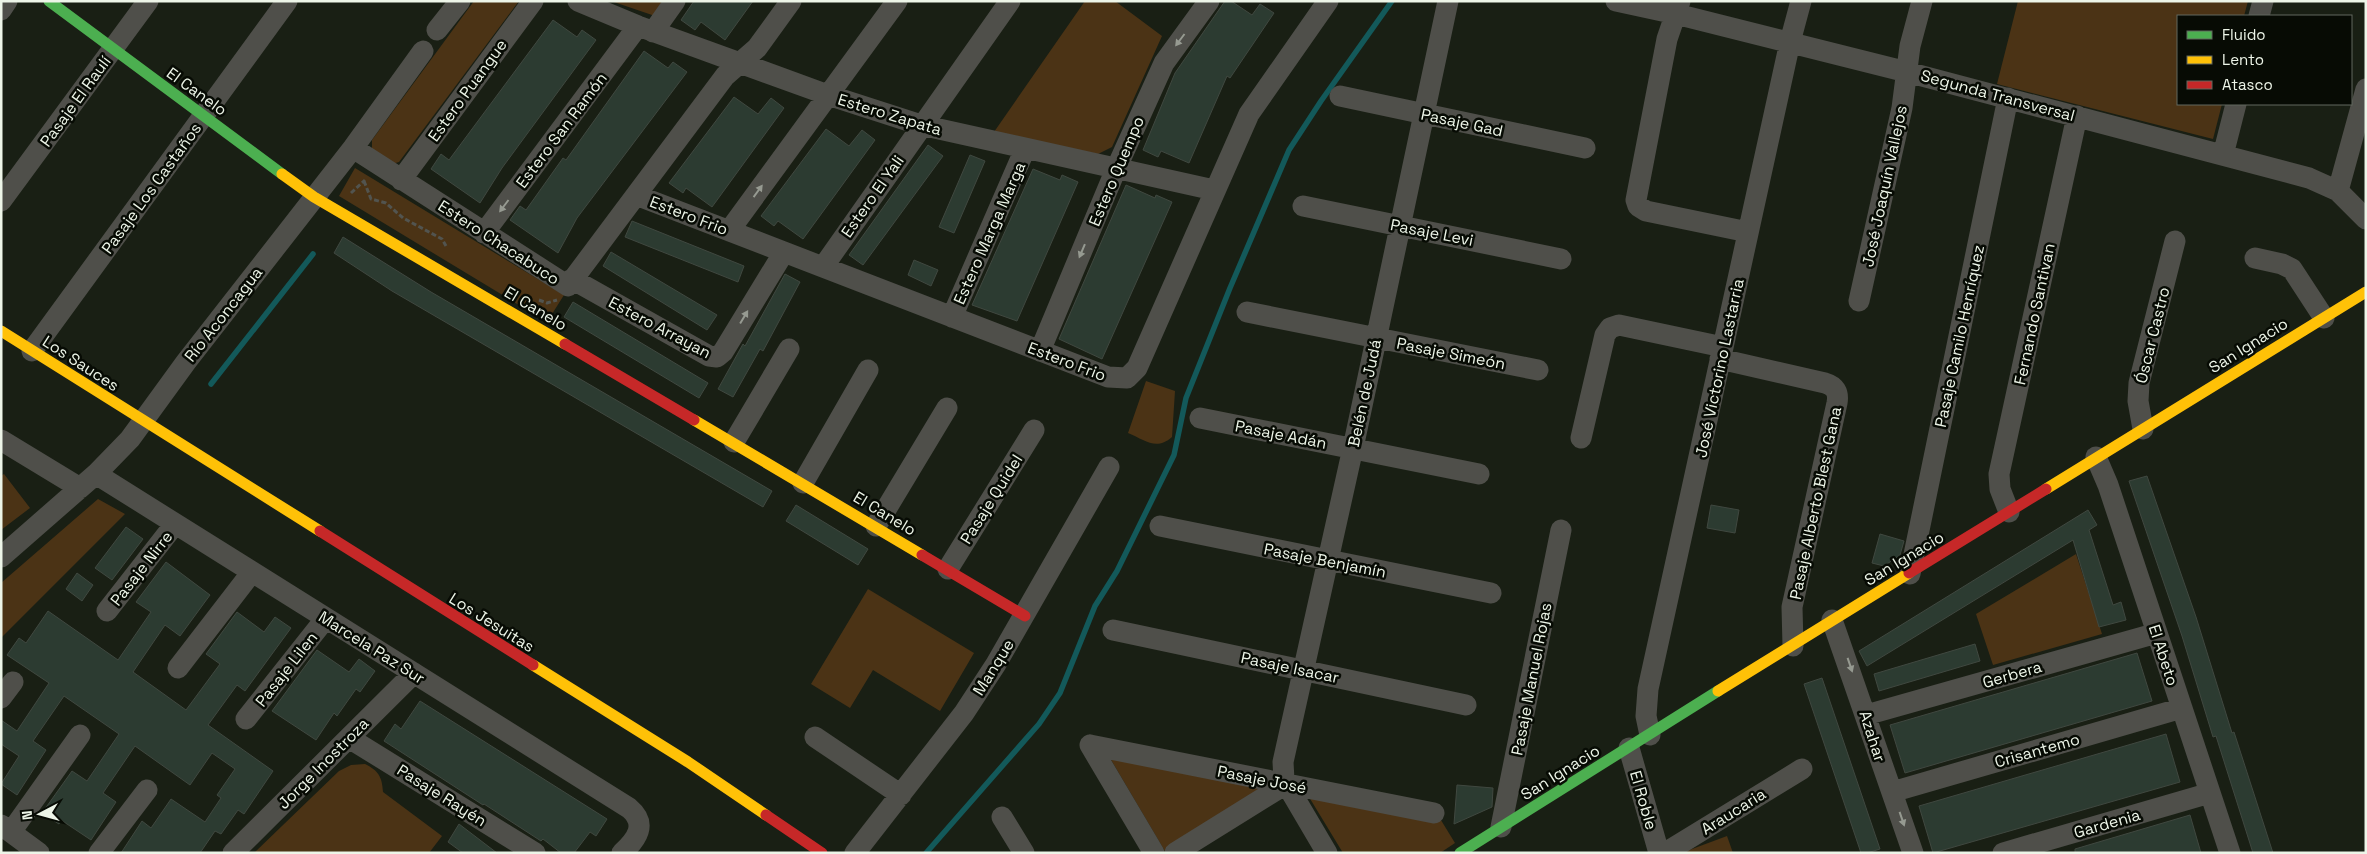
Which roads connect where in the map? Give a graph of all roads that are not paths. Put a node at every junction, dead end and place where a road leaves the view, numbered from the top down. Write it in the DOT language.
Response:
graph roads {
  1 [pos="7,1"];
  2 [pos="49,1"];
  3 [pos="148,1"];
  4 [pos="287,1"];
  5 [pos="460,1"];
  6 [pos="533,1"];
  7 [pos="578,1"];
  8 [pos="675,1"];
  9 [pos="791,1"];
  10 [pos="897,1"];
  11 [pos="1010,1"];
  12 [pos="1209,1"];
  13 [pos="1328,1"];
  14 [pos="1448,1"];
  15 [pos="1616,1"];
  16 [pos="1801,1"];
  17 [pos="1922,1"];
  18 [pos="2263,1"];
  19 [pos="1678,8"];
  20 [pos="1,10"];
  21 [pos="2259,15"];
  22 [pos="645,29"];
  23 [pos="437,30"];
  24 [pos="1790,42"];
  25 [pos="113,49"];
  26 [pos="423,51"];
  27 [pos="738,62"];
  28 [pos="1907,72"];
  29 [pos="2366,89"];
  30 [pos="828,95"];
  31 [pos="1340,96"];
  32 [pos="2008,98"];
  33 [pos="2236,105"];
  34 [pos="1423,114"];
  35 [pos="204,116"];
  36 [pos="2077,116"];
  37 [pos="921,125"];
  38 [pos="353,148"];
  39 [pos="1585,148"];
  40 [pos="1025,149"];
  41 [pos="2223,155"];
  42 [pos="1116,169"];
  43 [pos="401,180"];
  44 [pos="1214,190"];
  45 [pos="2338,191"];
  46 [pos="636,195"];
  47 [pos="314,197"];
  48 [pos="1,202"];
  49 [pos="1303,206"];
  50 [pos="2366,219"];
  51 [pos="1399,226"];
  52 [pos="730,231"];
  53 [pos="1748,232"];
  54 [pos="484,233"];
  55 [pos="2175,241"];
  56 [pos="784,252"];
  57 [pos="1561,258"];
  58 [pos="2255,258"];
  59 [pos="822,267"];
  60 [pos="570,283"];
  61 [pos="2366,292"];
  62 [pos="1859,301"];
  63 [pos="1248,312"];
  64 [pos="952,317"];
  65 [pos="2324,318"];
  66 [pos="1,331"];
  67 [pos="1376,338"];
  68 [pos="789,349"];
  69 [pos="32,351"];
  70 [pos="1040,351"];
  71 [pos="1722,353"];
  72 [pos="868,370"];
  73 [pos="1538,370"];
  74 [pos="947,408"];
  75 [pos="1200,418"];
  76 [pos="143,422"];
  77 [pos="2144,429"];
  78 [pos="1034,430"];
  79 [pos="1581,438"];
  80 [pos="1,440"];
  81 [pos="734,442"];
  82 [pos="1353,448"];
  83 [pos="2096,457"];
  84 [pos="1110,467"];
  85 [pos="96,474"];
  86 [pos="1479,474"];
  87 [pos="803,483"];
  88 [pos="80,488"];
  89 [pos="2009,512"];
  90 [pos="175,524"];
  91 [pos="876,526"];
  92 [pos="1160,526"];
  93 [pos="1561,530"];
  94 [pos="1,557"];
  95 [pos="1328,560"];
  96 [pos="948,569"];
  97 [pos="252,572"];
  98 [pos="1910,574"];
  99 [pos="1491,593"];
  100 [pos="107,612"];
  101 [pos="1025,616"];
  102 [pos="326,618"];
  103 [pos="1832,620"];
  104 [pos="1113,630"];
  105 [pos="2157,633"];
  106 [pos="1793,646"];
  107 [pos="178,668"];
  108 [pos="1304,670"];
  109 [pos="414,673"];
  110 [pos="1466,704"];
  111 [pos="2182,708"];
  112 [pos="1866,715"];
  113 [pos="246,719"];
  114 [pos="80,735"];
  115 [pos="1650,735"];
  116 [pos="815,737"];
  117 [pos="349,738"];
  118 [pos="1629,748"];
  119 [pos="1802,768"];
  120 [pos="1286,784"];
  121 [pos="147,790"];
  122 [pos="1892,792"];
  123 [pos="2210,794"];
  124 [pos="901,795"];
  125 [pos="1434,813"];
  126 [pos="1002,817"];
  127 [pos="1501,827"];
  128 [pos="6,828"];
  129 [pos="40,853"];
  130 [pos="99,853"];
  131 [pos="233,853"];
  132 [pos="535,853"];
  133 [pos="622,853"];
  134 [pos="822,853"];
  135 [pos="855,853"];
  136 [pos="1024,853"];
  137 [pos="1154,853"];
  138 [pos="1176,853"];
  139 [pos="1327,853"];
  140 [pos="1460,853"];
  141 [pos="1659,853"];
  142 [pos="1665,853"];
  143 [pos="1913,853"];
  144 [pos="2003,853"];
  145 [pos="2230,853"];
  1 -- 20 [label="street"];
  2 -- 25 [label="street, El Canelo"];
  3 -- 25 [label="street, Pasaje El Raulí"];
  4 -- 35 [label="street, Pasaje Los Castaños"];
  5 -- 23 [label="street"];
  6 -- 43 [label="street, Estero Puangue"];
  7 -- 22 [label="street, Estero Zapata"];
  8 -- 22 [label="street, Estero San Ramón"];
  9 -- 27 [label="street, Estero Chacabuco"];
  10 -- 30 [label="street"];
  11 -- 37 [label="street, Estero El Yali"];
  12 -- 42 [label="street, Estero Quempo, one-way"];
  13 -- 44 [label="street, Estero Frio"];
  14 -- 34 [label="street, Belén de Judá"];
  15 -- 19 [label="street, Segunda Transversal"];
  16 -- 24 [label="street, José Victorino Lastarria"];
  17 -- 28 [label="street, José Joaquín Vallejos"];
  18 -- 21 [label="street"];
  19 -- 24 [label="street, Segunda Transversal"];
  19 -- 53 [label="street"];
  22 -- 27 [label="street, Estero Zapata"];
  22 -- 54 [label="street, Estero San Ramón, one-way"];
  24 -- 28 [label="street, Segunda Transversal"];
  24 -- 53 [label="street, José Victorino Lastarria"];
  25 -- 35 [label="street, El Canelo"];
  25 -- 48 [label="street, Pasaje El Raulí"];
  26 -- 38 [label="street, Río Aconcagua"];
  27 -- 30 [label="street, Estero Zapata"];
  27 -- 46 [label="street, Estero Chacabuco"];
  28 -- 32 [label="street, Segunda Transversal"];
  28 -- 62 [label="street, José Joaquín Vallejos"];
  29 -- 45 [label="street"];
  30 -- 37 [label="street, Estero Zapata"];
  52 -- 30 [label="street, one-way"];
  31 -- 34 [label="street, Pasaje Gad"];
  32 -- 36 [label="street, Segunda Transversal"];
  32 -- 98 [label="street, Pasaje Camilo Henríquez"];
  33 -- 41 [label="street"];
  34 -- 39 [label="street, Pasaje Gad"];
  34 -- 51 [label="street, Belén de Judá"];
  35 -- 47 [label="street, El Canelo"];
  35 -- 69 [label="street, Pasaje Los Castaños"];
  36 -- 41 [label="street, Segunda Transversal"];
  36 -- 89 [label="street, Fernando Santivan"];
  37 -- 40 [label="street, Estero Zapata"];
  37 -- 59 [label="street, Estero El Yali"];
  38 -- 43 [label="street, Estero Chacabuco"];
  38 -- 47 [label="street, Río Aconcagua"];
  40 -- 42 [label="street, Estero Zapata"];
  40 -- 64 [label="street, Estero Marga Marga"];
  41 -- 45 [label="street, Segunda Transversal"];
  42 -- 44 [label="street, Estero Zapata"];
  42 -- 70 [label="street, Estero Quempo, one-way"];
  43 -- 54 [label="street, Estero Chacabuco"];
  44 -- 70 [label="street, Estero Frio"];
  45 -- 50 [label="street, Segunda Transversal"];
  46 -- 52 [label="street, Estero Frio"];
  46 -- 60 [label="street, Estero Chacabuco"];
  47 -- 76 [label="street, Río Aconcagua"];
  47 -- 81 [label="street, El Canelo"];
  49 -- 51 [label="street, Pasaje Levi"];
  51 -- 57 [label="street, Pasaje Levi"];
  51 -- 67 [label="street, Belén de Judá"];
  52 -- 56 [label="street, Estero Frio"];
  53 -- 71 [label="street, José Victorino Lastarria"];
  54 -- 60 [label="street, Estero Chacabuco"];
  55 -- 77 [label="street, Óscar Castro"];
  56 -- 59 [label="street, Estero Frio"];
  60 -- 56 [label="street, Estero Arrayan, one-way"];
  58 -- 65 [label="street"];
  59 -- 64 [label="street, Estero Frio"];
  61 -- 65 [label="street, San Ignacio"];
  63 -- 67 [label="street, Pasaje Simeón"];
  64 -- 70 [label="street, Estero Frio"];
  65 -- 77 [label="street, San Ignacio"];
  66 -- 69 [label="street, Los Sauces"];
  67 -- 73 [label="street, Pasaje Simeón"];
  67 -- 82 [label="street, Belén de Judá"];
  68 -- 81 [label="street"];
  69 -- 76 [label="street, Los Sauces"];
  71 -- 79 [label="street, Pasaje Alberto Blest Gana"];
  71 -- 106 [label="street, Pasaje Alberto Blest Gana"];
  71 -- 115 [label="street, José Victorino Lastarria"];
  72 -- 87 [label="street"];
  74 -- 91 [label="street"];
  75 -- 82 [label="street, Pasaje Adán"];
  76 -- 85 [label="street, Río Aconcagua"];
  76 -- 134 [label="street, Los Jesuitas"];
  77 -- 83 [label="street, San Ignacio"];
  78 -- 96 [label="street, Pasaje Quidel"];
  80 -- 88 [label="street"];
  81 -- 87 [label="street, El Canelo"];
  82 -- 86 [label="street, Pasaje Adán"];
  82 -- 95 [label="street, Belén de Judá"];
  83 -- 89 [label="street, San Ignacio"];
  83 -- 105 [label="street, El Abeto"];
  84 -- 101 [label="street, Manque"];
  85 -- 88 [label="street, Río Aconcagua"];
  85 -- 90 [label="street, Marcela Paz Sur"];
  87 -- 91 [label="street, El Canelo"];
  88 -- 94 [label="street, Río Aconcagua"];
  89 -- 98 [label="street, San Ignacio"];
  90 -- 97 [label="street, Marcela Paz Sur"];
  90 -- 100 [label="street, Pasaje Nirre"];
  91 -- 96 [label="street, El Canelo"];
  92 -- 95 [label="street, Pasaje Benjamín"];
  93 -- 127 [label="street, Pasaje Manuel Rojas"];
  95 -- 99 [label="street, Pasaje Benjamín"];
  95 -- 108 [label="street, Belén de Judá"];
  96 -- 101 [label="street, El Canelo"];
  97 -- 102 [label="street, Marcela Paz Sur"];
  97 -- 107 [label="street"];
  98 -- 103 [label="street, San Ignacio"];
  101 -- 124 [label="street, Manque"];
  102 -- 109 [label="street, Marcela Paz Sur"];
  102 -- 113 [label="street, Pasaje Lilen"];
  103 -- 106 [label="street, San Ignacio"];
  103 -- 112 [label="street, Azahar, one-way"];
  104 -- 108 [label="street, Pasaje Isacar"];
  105 -- 111 [label="street, El Abeto"];
  105 -- 112 [label="street, Gerbera"];
  106 -- 115 [label="street, San Ignacio"];
  108 -- 110 [label="street, Pasaje Isacar"];
  108 -- 120 [label="street, Belén de Judá"];
  109 -- 117 [label="street, Jorge Inostroza"];
  109 -- 133 [label="street, Marcela Paz Sur"];
  111 -- 122 [label="street, Crisantemo"];
  111 -- 123 [label="street, El Abeto"];
  112 -- 122 [label="street, Azahar"];
  114 -- 128 [label="street"];
  115 -- 118 [label="street, San Ignacio"];
  116 -- 124 [label="street"];
  117 -- 131 [label="street, Jorge Inostroza"];
  117 -- 132 [label="street, Pasaje Rayén"];
  118 -- 127 [label="street, San Ignacio"];
  118 -- 141 [label="street, El Roble"];
  119 -- 142 [label="street, Araucaria"];
  120 -- 125 [label="street, Pasaje José"];
  120 -- 137 [label="street, Pasaje José"];
  120 -- 138 [label="street"];
  120 -- 139 [label="street"];
  121 -- 130 [label="street"];
  122 -- 143 [label="street, Azahar, one-way"];
  123 -- 144 [label="street, Gardenia"];
  123 -- 145 [label="street, El Abeto"];
  124 -- 135 [label="street, Manque"];
  126 -- 136 [label="street"];
  127 -- 140 [label="street, San Ignacio"];
  128 -- 129 [label="street"];
}
